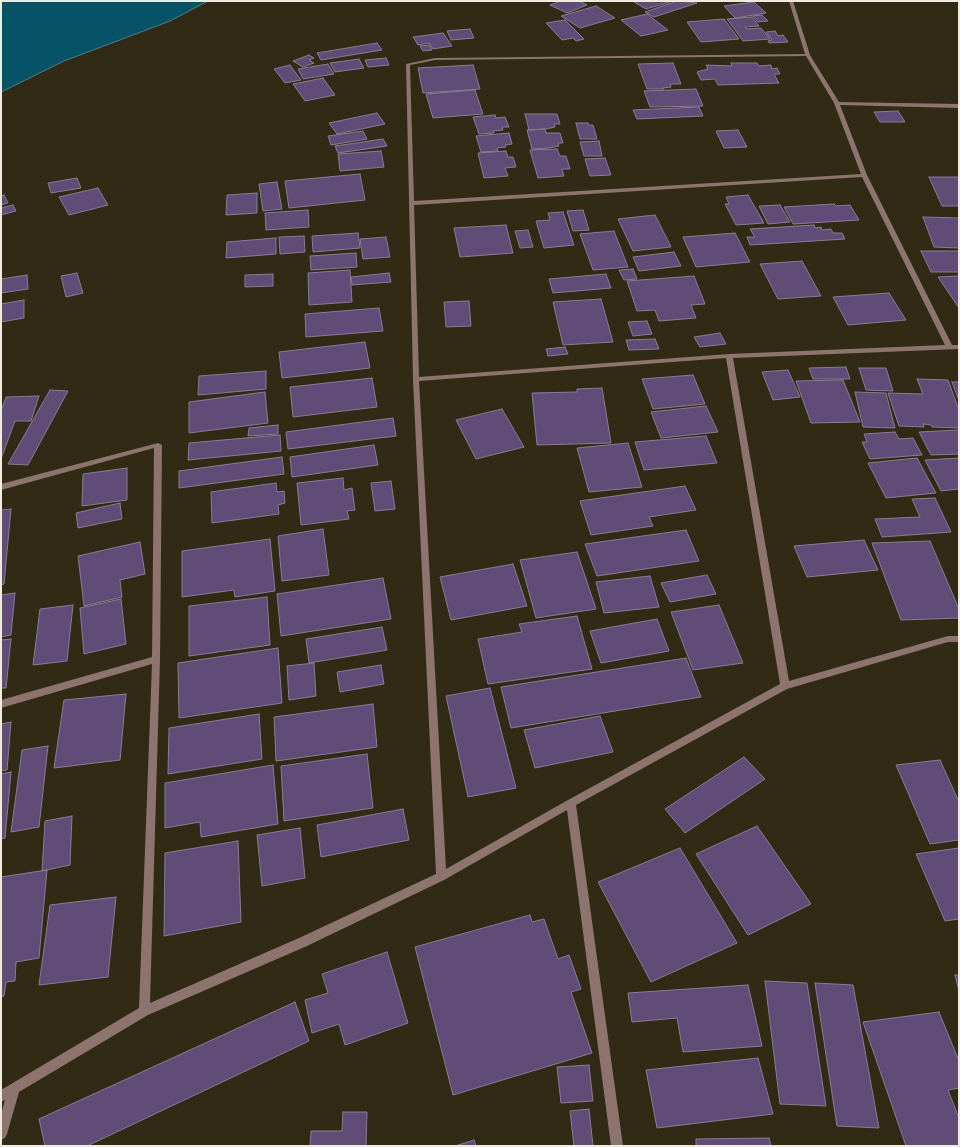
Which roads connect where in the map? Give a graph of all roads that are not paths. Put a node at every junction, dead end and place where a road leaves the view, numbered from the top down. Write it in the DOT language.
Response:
graph roads {
  1 [pos="791,1"];
  2 [pos="808,55"];
  3 [pos="837,103"];
  4 [pos="959,106"];
  5 [pos="864,175"];
  6 [pos="412,203"];
  7 [pos="949,346"];
  8 [pos="959,347"];
  9 [pos="729,356"];
  10 [pos="416,379"];
  11 [pos="1,487"];
  12 [pos="959,639"];
  13 [pos="156,659"];
  14 [pos="785,686"];
  15 [pos="1,704"];
  16 [pos="571,803"];
  17 [pos="441,877"];
  18 [pos="144,1011"];
  19 [pos="14,1088"];
  20 [pos="1,1096"];
  21 [pos="1,1134"];
  22 [pos="617,1146"];
  1 -- 2 [label="street"];
  2 -- 3 [label="street"];
  2 -- 6 [label="street"];
  3 -- 4 [label="street"];
  3 -- 5 [label="street"];
  5 -- 6 [label="street"];
  5 -- 7 [label="street"];
  6 -- 10 [label="street"];
  7 -- 8 [label="street"];
  7 -- 9 [label="street"];
  9 -- 10 [label="street"];
  9 -- 14 [label="street"];
  10 -- 17 [label="street"];
  11 -- 13 [label="street"];
  12 -- 14 [label="street"];
  13 -- 15 [label="street"];
  13 -- 18 [label="street"];
  14 -- 16 [label="street"];
  16 -- 17 [label="street"];
  16 -- 22 [label="street"];
  17 -- 18 [label="street"];
  18 -- 19 [label="street"];
  19 -- 20 [label="street"];
  19 -- 21 [label="street"];
}
